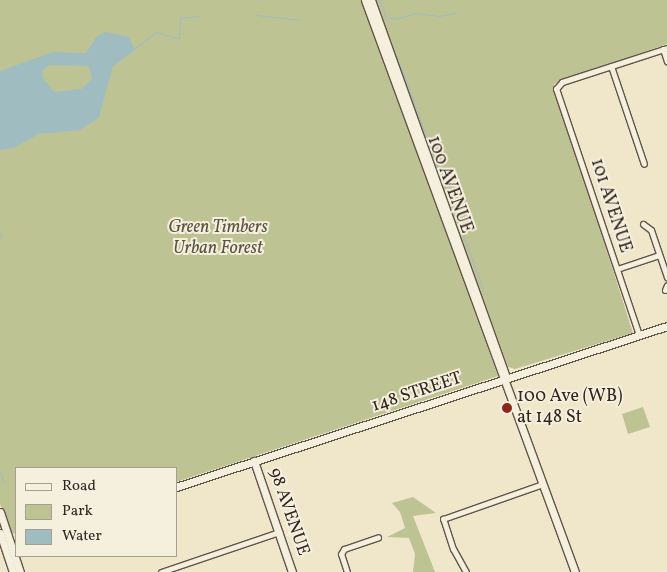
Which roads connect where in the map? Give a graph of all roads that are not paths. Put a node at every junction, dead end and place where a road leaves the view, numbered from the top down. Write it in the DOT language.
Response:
graph roads {
  1 [pos="365,0"];
  2 [pos="371,0"];
  3 [pos="665,49"];
  4 [pos="667,61"];
  5 [pos="611,66"];
  6 [pos="644,164"];
  7 [pos="644,224"];
  8 [pos="659,255"];
  9 [pos="617,269"];
  10 [pos="667,277"];
  11 [pos="667,326"];
  12 [pos="639,335"];
  13 [pos="507,380"];
  14 [pos="254,461"];
  15 [pos="543,484"];
  16 [pos="178,486"];
  17 [pos="0,512"];
  18 [pos="279,532"];
  19 [pos="0,534"];
  20 [pos="378,537"];
  21 [pos="7,542"];
  22 [pos="13,572"];
  23 [pos="20,572"];
  24 [pos="161,572"];
  25 [pos="292,572"];
  26 [pos="347,572"];
  27 [pos="466,572"];
  28 [pos="575,572"];
  1 -- 13 [label="main road, 100 AVENUE"];
  2 -- 13 [label="main road, 100 AVENUE"];
  3 -- 4 [label="street"];
  3 -- 5 [label="street"];
  5 -- 6 [label="street"];
  5 -- 9 [label="street, 101 AVENUE"];
  7 -- 8 [label="street"];
  8 -- 9 [label="street"];
  8 -- 10 [label="street"];
  9 -- 12 [label="street, 101 AVENUE"];
  11 -- 12 [label="main road, 148 STREET"];
  12 -- 13 [label="main road, 148 STREET"];
  13 -- 14 [label="main road, 148 STREET"];
  13 -- 15 [label="main road, 100 AVENUE"];
  14 -- 16 [label="main road, 148 STREET"];
  14 -- 18 [label="main road, 98 AVENUE"];
  15 -- 27 [label="street"];
  15 -- 28 [label="main road, 100 AVENUE"];
  17 -- 21 [label="main road"];
  18 -- 24 [label="street"];
  18 -- 25 [label="main road, 98 AVENUE"];
  19 -- 21 [label="main road"];
  20 -- 26 [label="street"];
  21 -- 22 [label="main road"];
  21 -- 23 [label="main road"];
}
